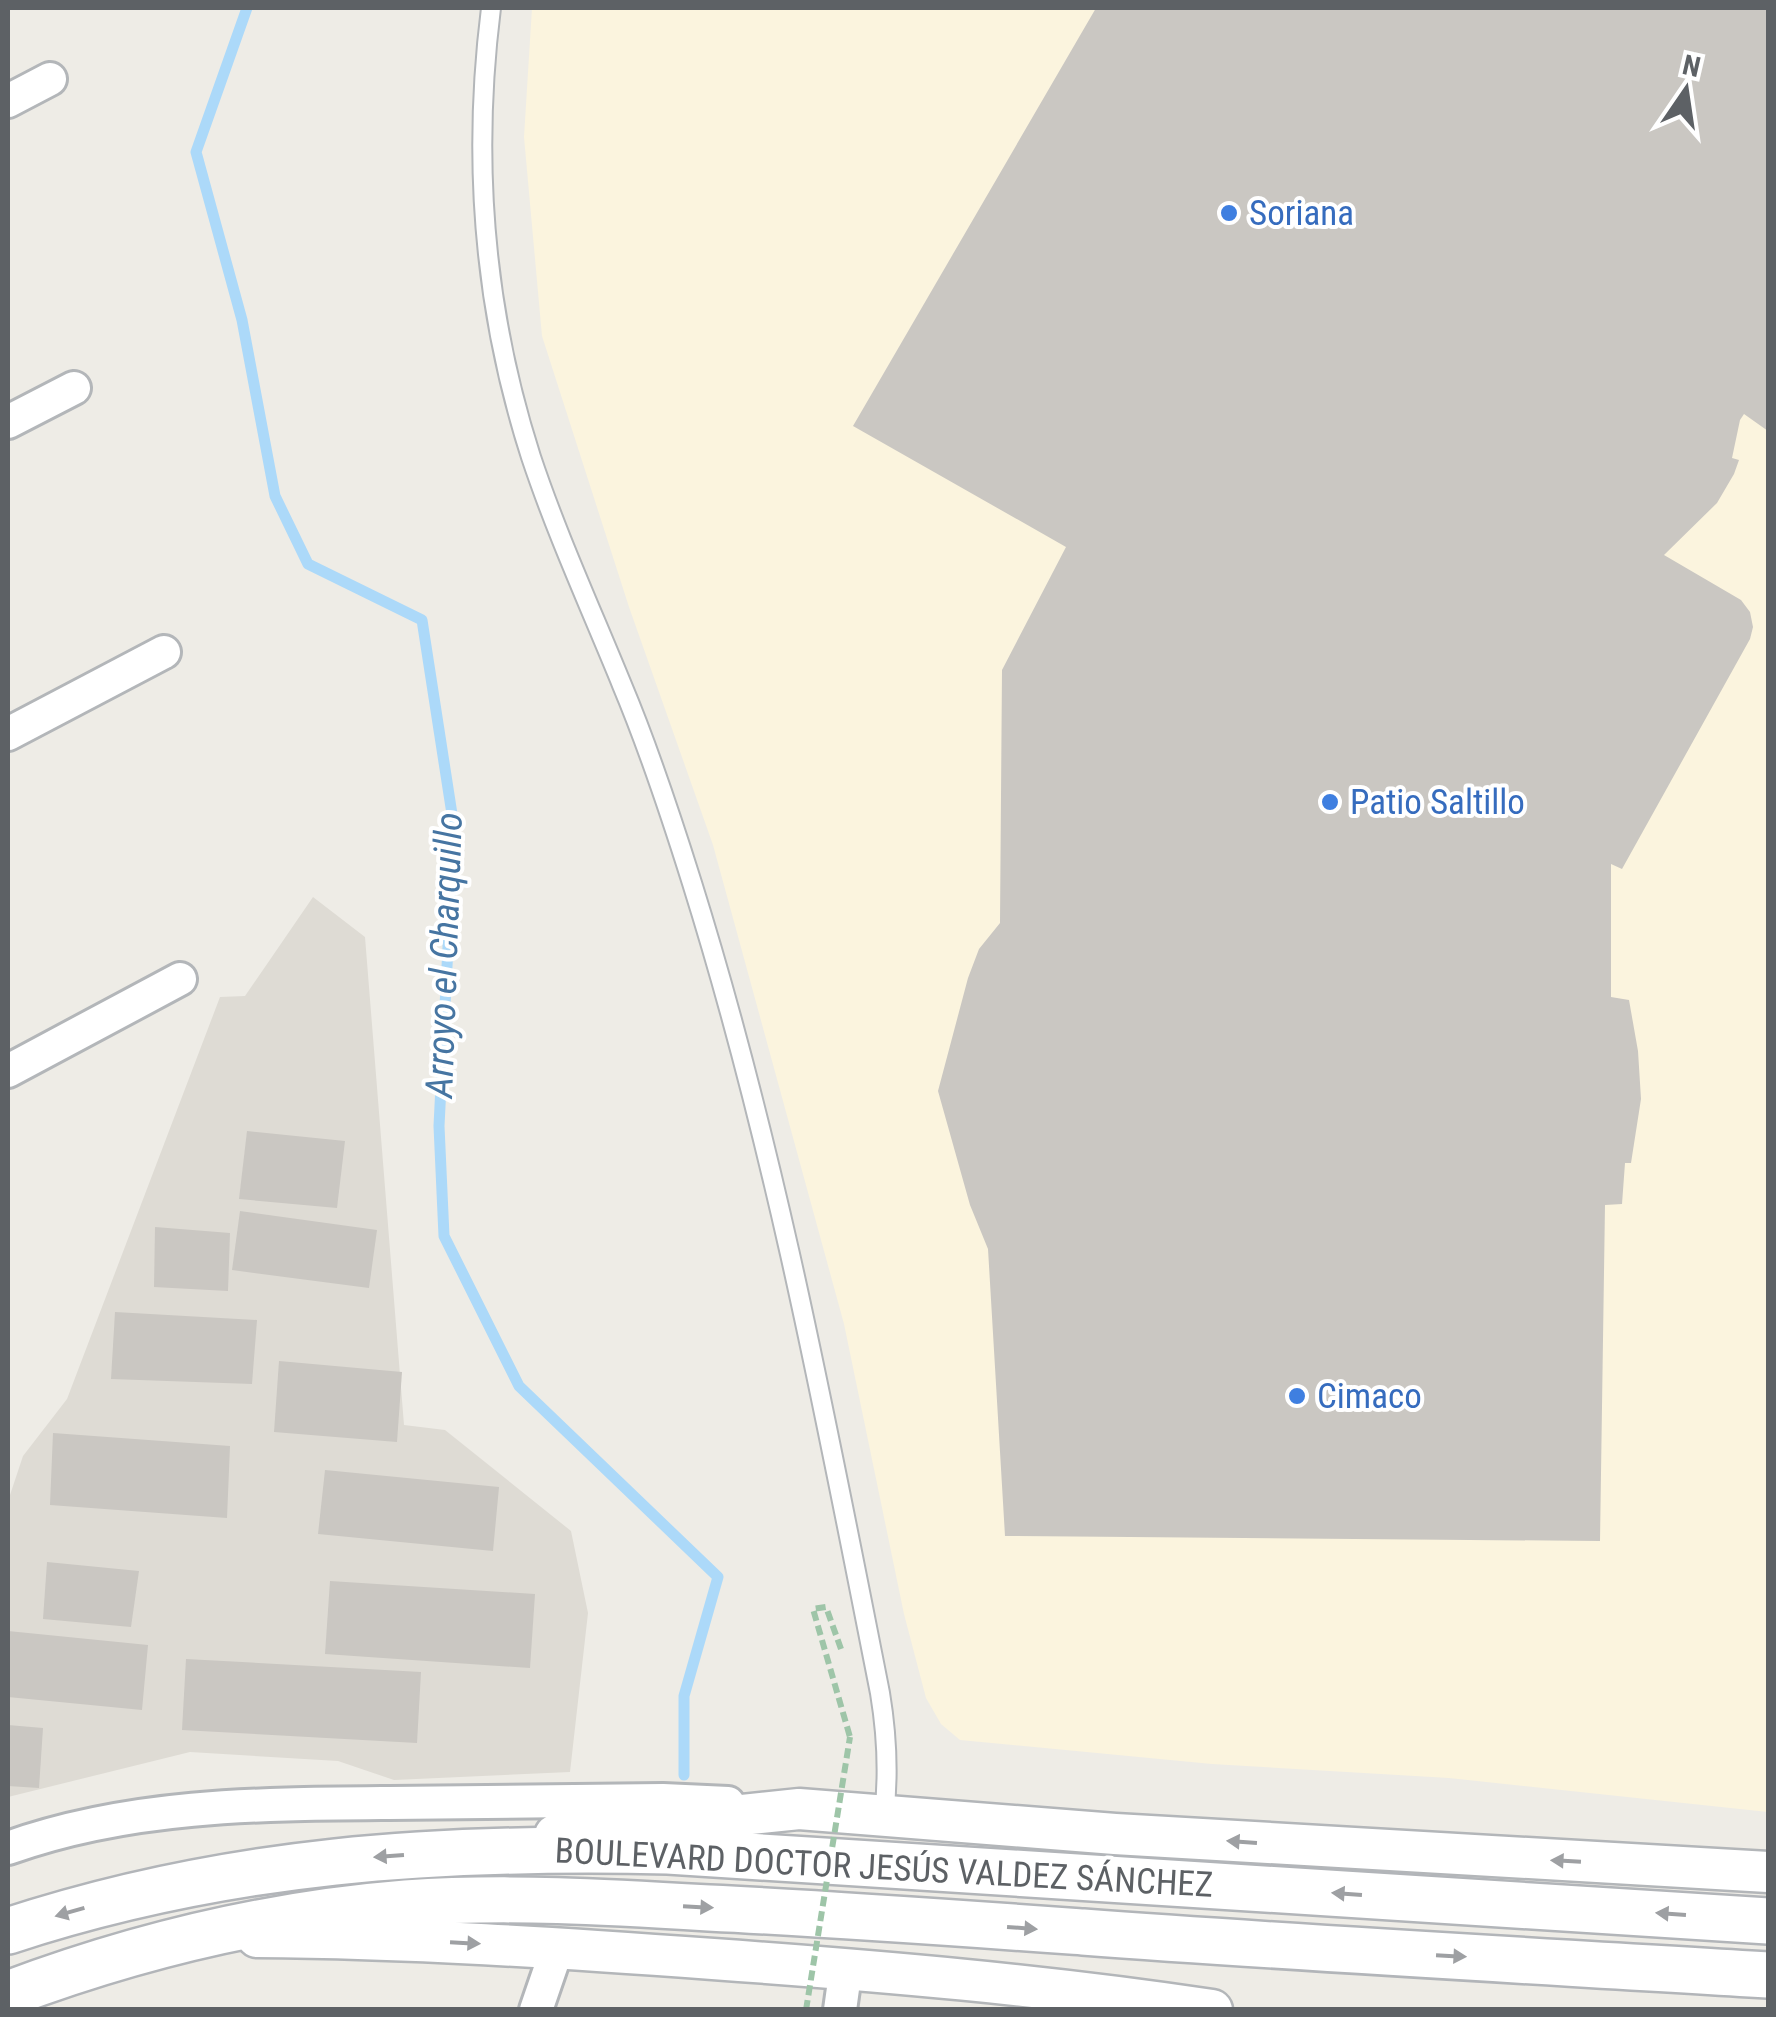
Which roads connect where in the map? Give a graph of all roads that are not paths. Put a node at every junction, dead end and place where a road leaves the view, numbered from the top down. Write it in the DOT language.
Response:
graph roads {
  1 [pos="491,8"];
  2 [pos="50,79"];
  3 [pos="8,101"];
  4 [pos="74,388"];
  5 [pos="8,422"];
  6 [pos="164,652"];
  7 [pos="8,734"];
  8 [pos="180,979"];
  9 [pos="8,1071"];
  10 [pos="799,1809"];
  11 [pos="884,1816"];
  12 [pos="8,1848"];
  13 [pos="442,1852"];
  14 [pos="1768,1872"];
  15 [pos="1768,1922"];
  16 [pos="8,1931"];
  17 [pos="192,1936"];
  18 [pos="557,1949"];
  19 [pos="820,1966"];
  20 [pos="1768,1974"];
  21 [pos="8,1994"];
  22 [pos="536,2010"];
  23 [pos="840,2010"];
  24 [pos="1212,2010"];
  1 -- 11 [label="lane"];
  2 -- 3 [label="street"];
  4 -- 5 [label="street"];
  6 -- 7 [label="street"];
  8 -- 9 [label="street"];
  10 -- 11 [label="street, BOULEVARD DOCTOR JESÚS VALDEZ SÁNCHEZ"];
  10 -- 12 [label="street, BOULEVARD DOCTOR JESÚS VALDEZ SÁNCHEZ"];
  10 -- 13 [label="street"];
  14 -- 11 [label="street, BOULEVARD DOCTOR JESÚS VALDEZ SÁNCHEZ, one-way"];
  15 -- 13 [label="main road, BOULEVARD DOCTOR JESÚS VALDEZ SÁNCHEZ, one-way"];
  13 -- 16 [label="main road, BOULEVARD DOCTOR JESÚS VALDEZ SÁNCHEZ, one-way"];
  17 -- 18 [label="street, BOULEVARD DOCTOR JESÚS VALDEZ SÁNCHEZ, one-way"];
  17 -- 20 [label="main road, BOULEVARD DOCTOR JESÚS VALDEZ SÁNCHEZ, one-way"];
  17 -- 21 [label="main road, BOULEVARD DOCTOR JESÚS VALDEZ SÁNCHEZ"];
  18 -- 19 [label="street, BOULEVARD DOCTOR JESÚS VALDEZ SÁNCHEZ"];
  18 -- 22 [label="street"];
  19 -- 23 [label="street"];
  19 -- 24 [label="street, BOULEVARD DOCTOR JESÚS VALDEZ SÁNCHEZ"];
}
